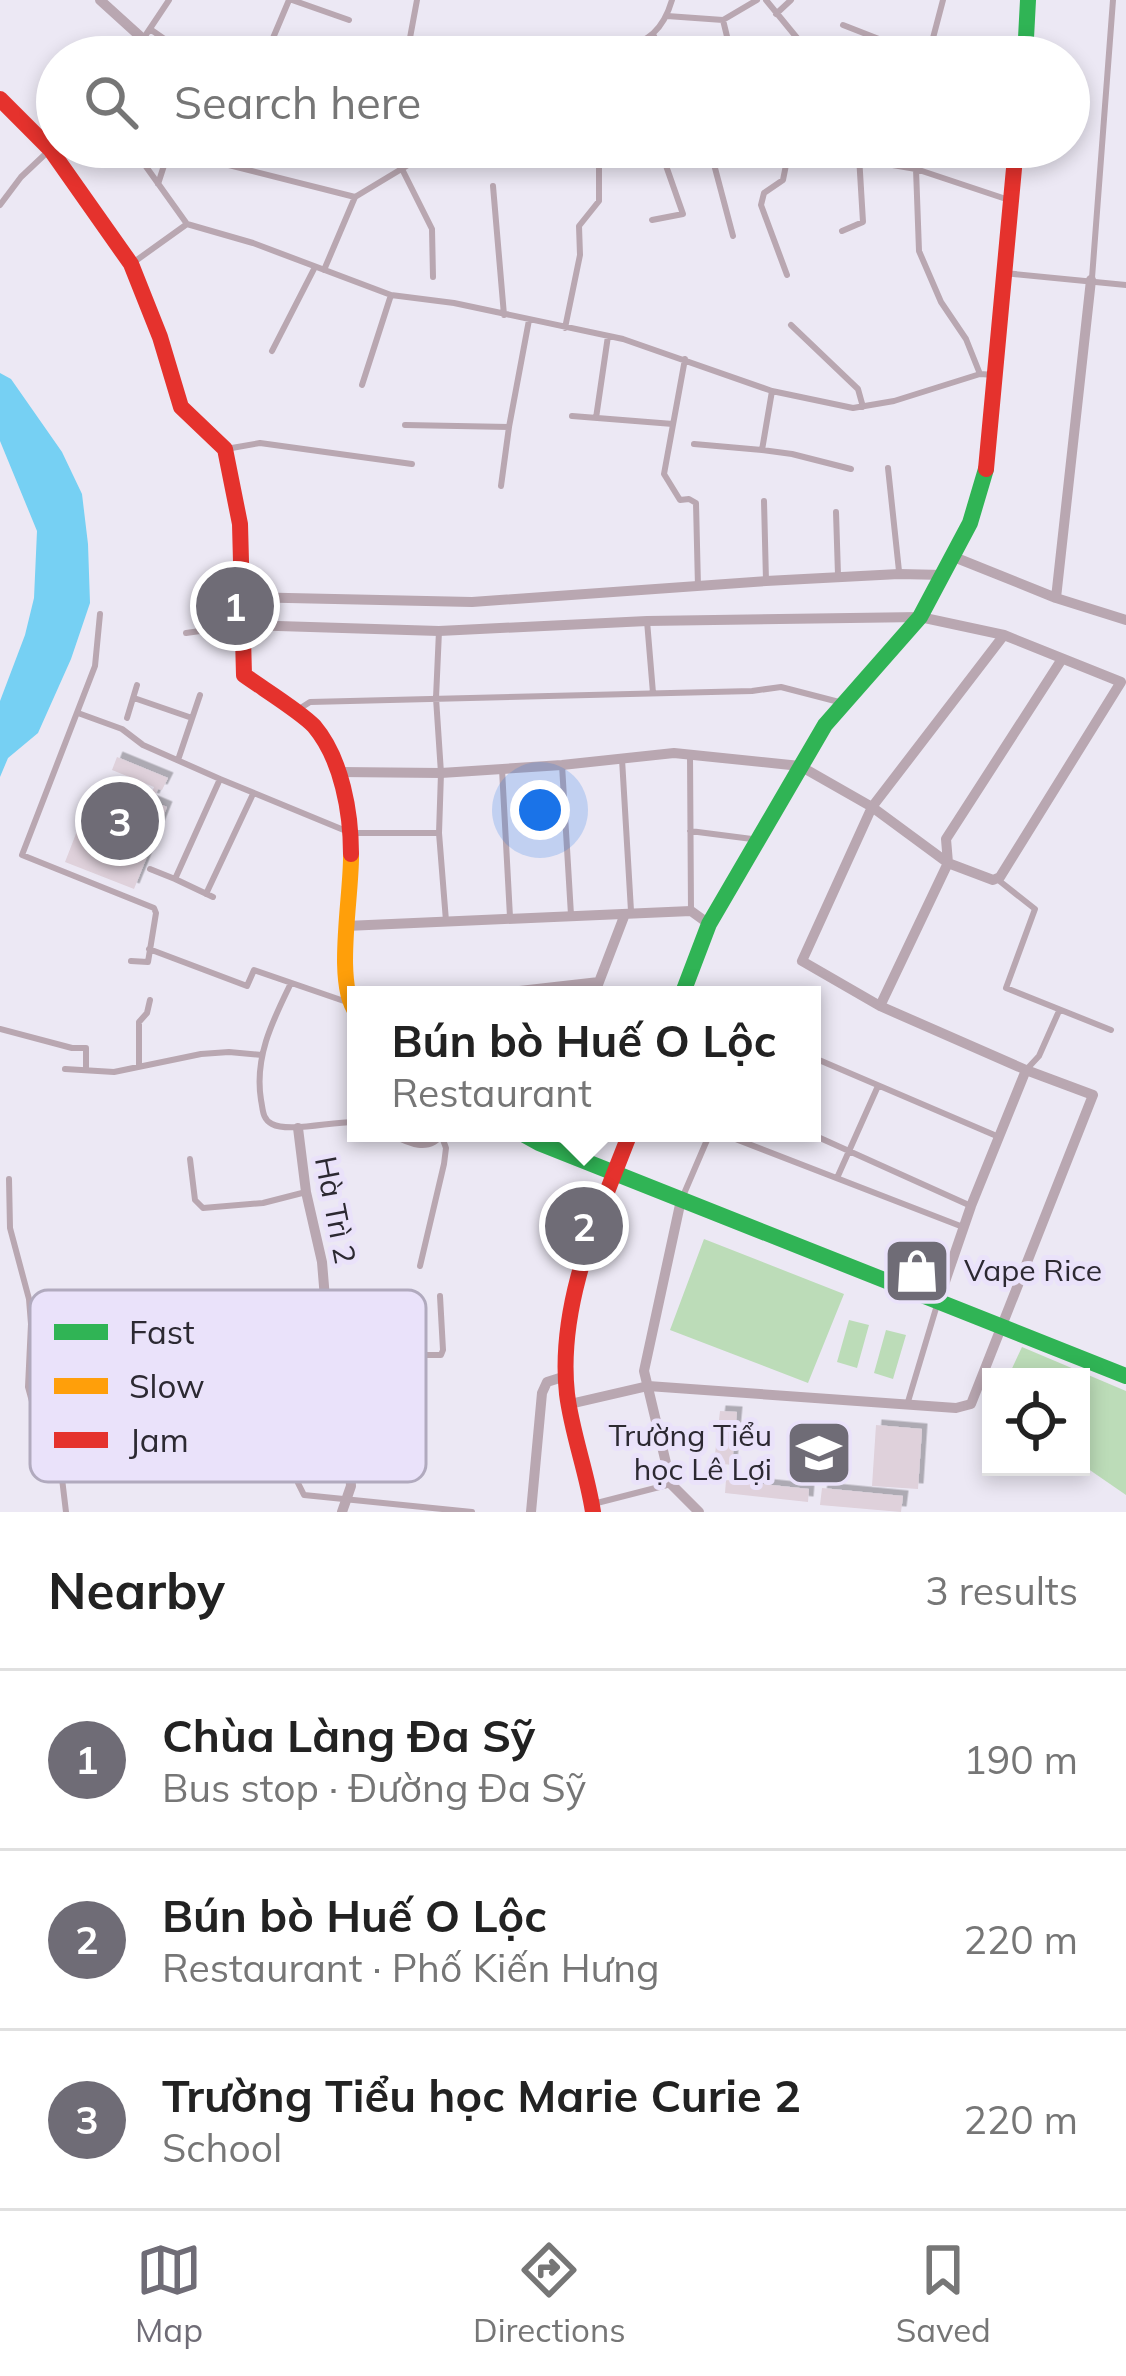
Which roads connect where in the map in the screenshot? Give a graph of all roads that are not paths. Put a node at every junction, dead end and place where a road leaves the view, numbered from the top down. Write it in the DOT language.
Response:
graph roads {
  1 [pos="100,0"];
  2 [pos="169,0"];
  3 [pos="291,0"];
  4 [pos="417,0"];
  5 [pos="672,0"];
  6 [pos="761,0"];
  7 [pos="791,0"];
  8 [pos="943,0"];
  9 [pos="1028,0"];
  10 [pos="1112,0"];
  11 [pos="776,14"];
  12 [pos="667,16"];
  13 [pos="349,20"];
  14 [pos="723,20"];
  15 [pos="843,25"];
  16 [pos="147,34"];
  17 [pos="151,36"];
  18 [pos="275,36"];
  19 [pos="410,36"];
  20 [pos="654,36"];
  21 [pos="727,36"];
  22 [pos="795,36"];
  23 [pos="872,36"];
  24 [pos="933,36"];
  25 [pos="1025,36"];
  26 [pos="1,102"];
  27 [pos="36,132"];
  28 [pos="36,162"];
  29 [pos="68,168"];
  30 [pos="147,168"];
  31 [pos="163,168"];
  32 [pos="240,168"];
  33 [pos="599,168"];
  34 [pos="667,168"];
  35 [pos="715,168"];
  36 [pos="785,168"];
  37 [pos="860,168"];
  38 [pos="908,168"];
  39 [pos="1014,168"];
  40 [pos="403,169"];
  41 [pos="916,170"];
  42 [pos="158,184"];
  43 [pos="493,186"];
  44 [pos="355,197"];
  45 [pos="1010,200"];
  46 [pos="0,205"];
  47 [pos="652,220"];
  48 [pos="187,224"];
  49 [pos="842,231"];
  50 [pos="733,236"];
  51 [pos="131,264"];
  52 [pos="319,268"];
  53 [pos="1003,273"];
  54 [pos="787,275"];
  55 [pos="434,277"];
  56 [pos="1091,280"];
  57 [pos="1126,285"];
  58 [pos="391,295"];
  59 [pos="504,315"];
  60 [pos="529,320"];
  61 [pos="791,325"];
  62 [pos="565,328"];
  63 [pos="608,336"];
  64 [pos="272,351"];
  65 [pos="685,359"];
  66 [pos="988,375"];
  67 [pos="362,385"];
  68 [pos="772,391"];
  69 [pos="862,406"];
  70 [pos="572,416"];
  71 [pos="596,418"];
  72 [pos="673,424"];
  73 [pos="405,425"];
  74 [pos="509,427"];
  75 [pos="694,444"];
  76 [pos="225,449"];
  77 [pos="762,449"];
  78 [pos="412,464"];
  79 [pos="888,468"];
  80 [pos="851,470"];
  81 [pos="501,486"];
  82 [pos="764,501"];
  83 [pos="836,512"];
  84 [pos="954,557"];
  85 [pos="899,574"];
  86 [pos="944,575"];
  87 [pos="838,578"];
  88 [pos="766,581"];
  89 [pos="698,587"];
  90 [pos="243,597"];
  91 [pos="1056,598"];
  92 [pos="100,614"];
  93 [pos="920,617"];
  94 [pos="1126,620"];
  95 [pos="647,621"];
  96 [pos="244,625"];
  97 [pos="439,631"];
  98 [pos="186,633"];
  99 [pos="1004,635"];
  100 [pos="1062,659"];
  101 [pos="137,685"];
  102 [pos="653,693"];
  103 [pos="200,694"];
  104 [pos="134,698"];
  105 [pos="436,698"];
  106 [pos="843,703"];
  107 [pos="296,711"];
  108 [pos="78,712"];
  109 [pos="127,718"];
  110 [pos="192,718"];
  111 [pos="690,754"];
  112 [pos="622,759"];
  113 [pos="178,760"];
  114 [pos="562,765"];
  115 [pos="800,766"];
  116 [pos="502,769"];
  117 [pos="340,772"];
  118 [pos="442,773"];
  119 [pos="220,779"];
  120 [pos="253,793"];
  121 [pos="872,807"];
  122 [pos="690,830"];
  123 [pos="351,832"];
  124 [pos="439,833"];
  125 [pos="759,840"];
  126 [pos="948,863"];
  127 [pos="150,869"];
  128 [pos="175,879"];
  129 [pos="998,879"];
  130 [pos="691,911"];
  131 [pos="628,913"];
  132 [pos="571,915"];
  133 [pos="510,917"];
  134 [pos="446,921"];
  135 [pos="709,924"];
  136 [pos="346,926"];
  137 [pos="149,949"];
  138 [pos="131,961"];
  139 [pos="291,982"];
  140 [pos="348,986"];
  141 [pos="598,986"];
  142 [pos="685,986"];
  143 [pos="150,1000"];
  144 [pos="347,1003"];
  145 [pos="880,1006"];
  146 [pos="1060,1010"];
  147 [pos="0,1029"];
  148 [pos="1111,1030"];
  149 [pos="262,1055"];
  150 [pos="821,1061"];
  151 [pos="140,1067"];
  152 [pos="64,1069"];
  153 [pos="86,1069"];
  154 [pos="1026,1070"];
  155 [pos="878,1085"];
  156 [pos="347,1122"];
  157 [pos="298,1128"];
  158 [pos="999,1137"];
  159 [pos="821,1139"];
  160 [pos="445,1142"];
  161 [pos="549,1142"];
  162 [pos="626,1142"];
  163 [pos="706,1142"];
  164 [pos="743,1142"];
  165 [pos="848,1151"];
  166 [pos="190,1159"];
  167 [pos="614,1173"];
  168 [pos="837,1178"];
  169 [pos="9,1179"];
  170 [pos="306,1192"];
  171 [pos="681,1200"];
  172 [pos="971,1206"];
  173 [pos="4,1213"];
  174 [pos="963,1227"];
  175 [pos="420,1266"];
  176 [pos="325,1290"];
  177 [pos="440,1296"];
  178 [pos="938,1302"];
  179 [pos="30,1316"];
  180 [pos="1002,1328"];
  181 [pos="30,1345"];
  182 [pos="426,1356"];
  183 [pos="566,1376"];
  184 [pos="1126,1376"];
  185 [pos="648,1386"];
  186 [pos="30,1394"];
  187 [pos="570,1404"];
  188 [pos="907,1405"];
  189 [pos="62,1482"];
  190 [pos="300,1482"];
  191 [pos="351,1482"];
  192 [pos="671,1484"];
  193 [pos="345,1498"];
  194 [pos="593,1508"];
  195 [pos="66,1512"];
  196 [pos="342,1512"];
  197 [pos="472,1512"];
  198 [pos="531,1512"];
  199 [pos="699,1512"];
  1 -- 16 [label="street"];
  2 -- 16 [label="lane"];
  3 -- 13 [label="lane"];
  3 -- 18 [label="lane"];
  4 -- 19 [label="lane"];
  5 -- 12 [label="lane"];
  6 -- 11 [label="lane"];
  6 -- 14 [label="lane"];
  7 -- 11 [label="lane"];
  8 -- 24 [label="lane"];
  9 -- 25 [label="street"];
  10 -- 56 [label="lane"];
  11 -- 22 [label="lane"];
  12 -- 14 [label="lane"];
  12 -- 20 [label="lane"];
  14 -- 21 [label="lane"];
  15 -- 23 [label="lane"];
  16 -- 17 [label="lane"];
  26 -- 27 [label="street"];
  28 -- 46 [label="lane"];
  29 -- 51 [label="street"];
  30 -- 42 [label="lane"];
  31 -- 42 [label="lane"];
  32 -- 44 [label="lane"];
  33 -- 62 [label="lane"];
  34 -- 47 [label="lane"];
  35 -- 50 [label="lane"];
  36 -- 54 [label="lane"];
  37 -- 49 [label="lane"];
  38 -- 41 [label="lane"];
  39 -- 45 [label="street"];
  40 -- 44 [label="lane"];
  40 -- 55 [label="lane"];
  41 -- 45 [label="lane"];
  41 -- 66 [label="lane"];
  42 -- 48 [label="lane"];
  43 -- 59 [label="lane"];
  44 -- 52 [label="lane"];
  45 -- 53 [label="street"];
  48 -- 51 [label="lane"];
  48 -- 52 [label="lane"];
  51 -- 76 [label="street"];
  52 -- 58 [label="lane"];
  52 -- 64 [label="lane"];
  53 -- 56 [label="lane"];
  53 -- 66 [label="street"];
  56 -- 57 [label="lane"];
  56 -- 91 [label="street"];
  58 -- 59 [label="lane"];
  58 -- 67 [label="lane"];
  59 -- 60 [label="lane"];
  60 -- 62 [label="lane"];
  60 -- 74 [label="lane"];
  61 -- 69 [label="lane"];
  62 -- 63 [label="lane"];
  63 -- 65 [label="lane"];
  63 -- 71 [label="lane"];
  65 -- 68 [label="lane"];
  65 -- 72 [label="lane"];
  66 -- 69 [label="lane"];
  66 -- 84 [label="street"];
  68 -- 69 [label="lane"];
  68 -- 77 [label="lane"];
  70 -- 71 [label="lane"];
  71 -- 72 [label="lane"];
  72 -- 89 [label="lane"];
  73 -- 74 [label="lane"];
  74 -- 81 [label="lane"];
  75 -- 77 [label="lane"];
  76 -- 78 [label="lane"];
  76 -- 90 [label="street"];
  77 -- 80 [label="lane"];
  79 -- 85 [label="lane"];
  82 -- 88 [label="lane"];
  83 -- 87 [label="lane"];
  84 -- 86 [label="street"];
  84 -- 91 [label="street"];
  85 -- 86 [label="street"];
  85 -- 87 [label="street"];
  86 -- 93 [label="street"];
  87 -- 88 [label="street"];
  88 -- 89 [label="street"];
  89 -- 90 [label="street"];
  90 -- 96 [label="street"];
  91 -- 94 [label="street"];
  92 -- 108 [label="lane"];
  93 -- 95 [label="street"];
  93 -- 99 [label="street"];
  93 -- 106 [label="street"];
  95 -- 97 [label="street"];
  95 -- 102 [label="lane"];
  96 -- 97 [label="street"];
  96 -- 98 [label="lane"];
  96 -- 107 [label="street"];
  97 -- 105 [label="lane"];
  99 -- 100 [label="street"];
  99 -- 121 [label="street"];
  100 -- 126 [label="street"];
  100 -- 129 [label="street"];
  101 -- 104 [label="lane"];
  102 -- 105 [label="lane"];
  102 -- 106 [label="lane"];
  103 -- 110 [label="lane"];
  104 -- 109 [label="lane"];
  104 -- 110 [label="lane"];
  105 -- 107 [label="lane"];
  105 -- 118 [label="lane"];
  106 -- 115 [label="street"];
  107 -- 117 [label="street"];
  108 -- 113 [label="lane"];
  108 -- 137 [label="lane"];
  110 -- 113 [label="lane"];
  111 -- 112 [label="street"];
  111 -- 115 [label="street"];
  111 -- 122 [label="lane"];
  112 -- 114 [label="street"];
  112 -- 131 [label="lane"];
  113 -- 119 [label="lane"];
  114 -- 116 [label="street"];
  114 -- 132 [label="lane"];
  115 -- 121 [label="street"];
  115 -- 125 [label="street"];
  116 -- 118 [label="street"];
  116 -- 133 [label="lane"];
  117 -- 118 [label="street"];
  117 -- 123 [label="street"];
  118 -- 124 [label="lane"];
  119 -- 120 [label="lane"];
  119 -- 128 [label="lane"];
  120 -- 123 [label="lane"];
  120 -- 128 [label="lane"];
  121 -- 126 [label="street"];
  121 -- 145 [label="street"];
  122 -- 125 [label="lane"];
  122 -- 130 [label="lane"];
  123 -- 124 [label="lane"];
  123 -- 136 [label="street"];
  124 -- 134 [label="lane"];
  125 -- 135 [label="street"];
  126 -- 129 [label="street"];
  126 -- 145 [label="street"];
  127 -- 128 [label="lane"];
  129 -- 146 [label="lane"];
  130 -- 131 [label="street"];
  130 -- 135 [label="street"];
  131 -- 132 [label="street"];
  131 -- 141 [label="street"];
  132 -- 133 [label="street"];
  133 -- 134 [label="street"];
  134 -- 136 [label="street"];
  135 -- 142 [label="street"];
  136 -- 140 [label="street"];
  137 -- 138 [label="lane"];
  137 -- 139 [label="lane"];
  139 -- 144 [label="lane"];
  139 -- 149 [label="lane"];
  143 -- 151 [label="lane"];
  145 -- 154 [label="street"];
  146 -- 148 [label="lane"];
  146 -- 154 [label="lane"];
  147 -- 153 [label="lane"];
  149 -- 151 [label="lane"];
  149 -- 157 [label="lane"];
  150 -- 155 [label="lane"];
  151 -- 153 [label="lane"];
  152 -- 153 [label="lane"];
  154 -- 158 [label="street"];
  154 -- 180 [label="street"];
  155 -- 158 [label="lane"];
  155 -- 165 [label="lane"];
  156 -- 157 [label="lane"];
  157 -- 170 [label="street, Hà Trì 2"];
  158 -- 172 [label="street"];
  159 -- 165 [label="lane"];
  160 -- 175 [label="lane"];
  161 -- 167 [label="street"];
  162 -- 167 [label="street"];
  163 -- 171 [label="lane"];
  164 -- 168 [label="lane"];
  165 -- 168 [label="lane"];
  165 -- 172 [label="lane"];
  166 -- 170 [label="lane"];
  167 -- 171 [label="street"];
  167 -- 183 [label="street"];
  168 -- 174 [label="lane"];
  169 -- 173 [label="lane"];
  170 -- 176 [label="street, Hà Trì 2"];
  171 -- 178 [label="street"];
  171 -- 185 [label="street"];
  172 -- 174 [label="street"];
  173 -- 179 [label="lane"];
  174 -- 178 [label="street"];
  177 -- 182 [label="lane"];
  178 -- 180 [label="street"];
  178 -- 188 [label="lane"];
  180 -- 184 [label="street"];
  180 -- 188 [label="street"];
  181 -- 186 [label="lane"];
  183 -- 187 [label="street"];
  183 -- 198 [label="street"];
  185 -- 187 [label="street"];
  185 -- 188 [label="street"];
  185 -- 192 [label="street"];
  187 -- 194 [label="street"];
  189 -- 195 [label="lane"];
  190 -- 193 [label="lane"];
  191 -- 193 [label="street, Hà Trì 2"];
  192 -- 194 [label="lane"];
  192 -- 199 [label="street"];
  193 -- 196 [label="street, Hà Trì 2"];
  193 -- 197 [label="lane"];
}
